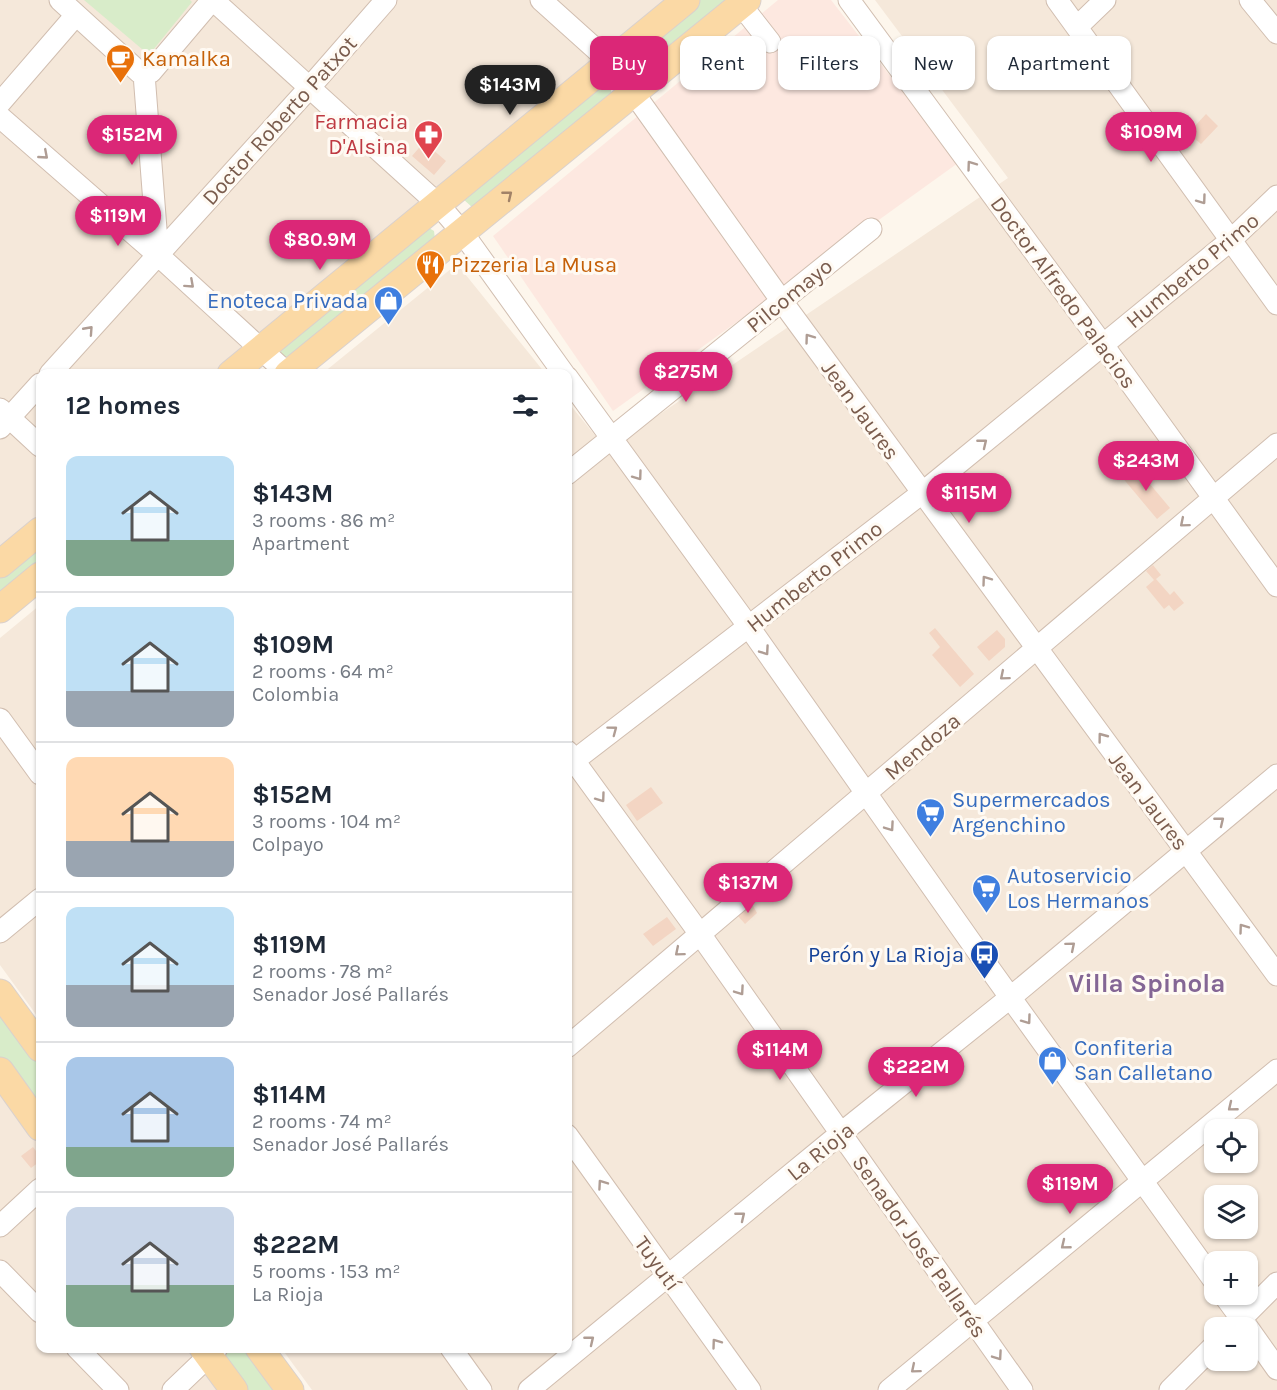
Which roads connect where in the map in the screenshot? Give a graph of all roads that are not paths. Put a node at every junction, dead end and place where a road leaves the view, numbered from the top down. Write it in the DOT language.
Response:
graph roads {
  1 [pos="60,0"];
  2 [pos="213,0"];
  3 [pos="386,0"];
  4 [pos="541,0"];
  5 [pos="686,0"];
  6 [pos="849,0"];
  7 [pos="1057,0"];
  8 [pos="1105,0"];
  9 [pos="1250,0"];
  10 [pos="744,2"];
  11 [pos="76,15"];
  12 [pos="1077,27"];
  13 [pos="1277,33"];
  14 [pos="642,36"];
  15 [pos="770,42"];
  16 [pos="590,44"];
  17 [pos="144,74"];
  18 [pos="590,79"];
  19 [pos="310,87"];
  20 [pos="633,92"];
  21 [pos="0,103"];
  22 [pos="0,117"];
  23 [pos="1277,196"];
  24 [pos="438,204"];
  25 [pos="871,228"];
  26 [pos="462,232"];
  27 [pos="1231,240"];
  28 [pos="158,255"];
  29 [pos="781,300"];
  30 [pos="1277,304"];
  31 [pos="1103,345"];
  32 [pos="261,349"];
  33 [pos="55,369"];
  34 [pos="237,369"];
  35 [pos="283,369"];
  36 [pos="294,369"];
  37 [pos="560,369"];
  38 [pos="572,384"];
  39 [pos="36,388"];
  40 [pos="3,418"];
  41 [pos="611,439"];
  42 [pos="36,443"];
  43 [pos="1277,444"];
  44 [pos="572,470"];
  45 [pos="922,493"];
  46 [pos="1214,497"];
  47 [pos="36,534"];
  48 [pos="0,564"];
  49 [pos="36,579"];
  50 [pos="1277,586"];
  51 [pos="0,609"];
  52 [pos="749,627"];
  53 [pos="1036,648"];
  54 [pos="0,719"];
  55 [pos="572,757"];
  56 [pos="572,763"];
  57 [pos="36,768"];
  58 [pos="1277,775"];
  59 [pos="866,793"];
  60 [pos="1186,849"];
  61 [pos="36,902"];
  62 [pos="0,932"];
  63 [pos="700,934"];
  64 [pos="1277,975"];
  65 [pos="0,993"];
  66 [pos="1011,997"];
  67 [pos="36,1042"];
  68 [pos="572,1043"];
  69 [pos="1277,1070"];
  70 [pos="0,1071"];
  71 [pos="36,1121"];
  72 [pos="840,1134"];
  73 [pos="572,1142"];
  74 [pos="1143,1181"];
  75 [pos="36,1194"];
  76 [pos="0,1226"];
  77 [pos="1204,1267"];
  78 [pos="0,1271"];
  79 [pos="667,1276"];
  80 [pos="1277,1283"];
  81 [pos="36,1308"];
  82 [pos="1249,1317"];
  83 [pos="973,1320"];
  84 [pos="1258,1345"];
  85 [pos="82,1353"];
  86 [pos="208,1353"];
  87 [pos="211,1353"];
  88 [pos="263,1353"];
  89 [pos="455,1353"];
  90 [pos="1204,1356"];
  91 [pos="1277,1369"];
  92 [pos="118,1390"];
  93 [pos="173,1390"];
  94 [pos="234,1390"];
  95 [pos="290,1390"];
  96 [pos="481,1390"];
  97 [pos="529,1390"];
  98 [pos="750,1390"];
  99 [pos="889,1390"];
  100 [pos="1022,1390"];
  101 [pos="1170,1390"];
  1 -- 11 [label="street"];
  2 -- 17 [label="street"];
  2 -- 19 [label="street"];
  3 -- 19 [label="street, Doctor Roberto Patxot"];
  4 -- 16 [label="street, Jean Jaures"];
  5 -- 14 [label="main road"];
  31 -- 6 [label="street, Doctor Alfredo Palacios, one-way"];
  7 -- 12 [label="street"];
  8 -- 12 [label="street"];
  9 -- 13 [label="street"];
  10 -- 15 [label="street"];
  10 -- 20 [label="main road"];
  11 -- 17 [label="street"];
  11 -- 21 [label="street"];
  12 -- 27 [label="street, one-way"];
  17 -- 28 [label="street"];
  18 -- 24 [label="main road"];
  19 -- 24 [label="street"];
  19 -- 28 [label="street, Doctor Roberto Patxot"];
  26 -- 20 [label="main road, one-way"];
  20 -- 29 [label="street, Jean Jaures"];
  22 -- 28 [label="street, one-way"];
  23 -- 27 [label="street, Humberto Primo"];
  24 -- 26 [label="street"];
  24 -- 32 [label="main road"];
  25 -- 29 [label="street, Pilcomayo"];
  26 -- 36 [label="main road"];
  26 -- 37 [label="street"];
  27 -- 30 [label="street"];
  27 -- 31 [label="street, Humberto Primo"];
  28 -- 32 [label="street, one-way"];
  33 -- 28 [label="street, Doctor Roberto Patxot, one-way"];
  29 -- 41 [label="street, Pilcomayo"];
  45 -- 29 [label="street, Jean Jaures, one-way"];
  45 -- 31 [label="street, Humberto Primo, one-way"];
  31 -- 46 [label="street, Doctor Alfredo Palacios"];
  32 -- 34 [label="main road"];
  32 -- 35 [label="street"];
  38 -- 41 [label="street"];
  39 -- 40 [label="street"];
  40 -- 42 [label="street"];
  41 -- 44 [label="street, Pilcomayo"];
  41 -- 52 [label="street, one-way"];
  43 -- 46 [label="street, Mendoza"];
  45 -- 52 [label="street, Humberto Primo"];
  53 -- 45 [label="street, Jean Jaures, one-way"];
  46 -- 50 [label="street, Doctor Alfredo Palacios"];
  46 -- 53 [label="street, Mendoza, one-way"];
  47 -- 48 [label="main road"];
  49 -- 51 [label="main road"];
  55 -- 52 [label="street, Humberto Primo, one-way"];
  52 -- 59 [label="street, one-way"];
  53 -- 59 [label="street, Mendoza, one-way"];
  60 -- 53 [label="street, Jean Jaures, one-way"];
  54 -- 57 [label="street"];
  56 -- 63 [label="street, Senador José Pallarés, one-way"];
  60 -- 58 [label="street, La Rioja, one-way"];
  59 -- 63 [label="street, Mendoza"];
  59 -- 66 [label="street, one-way"];
  64 -- 60 [label="street, Jean Jaures, one-way"];
  66 -- 60 [label="street, La Rioja, one-way"];
  61 -- 62 [label="street"];
  63 -- 68 [label="street, Mendoza, one-way"];
  63 -- 72 [label="street, Senador José Pallarés, one-way"];
  65 -- 67 [label="main road"];
  66 -- 72 [label="street, La Rioja"];
  66 -- 74 [label="street, one-way"];
  69 -- 74 [label="street, one-way"];
  70 -- 71 [label="main road"];
  79 -- 72 [label="street, La Rioja, one-way"];
  72 -- 83 [label="street, Senador José Pallarés"];
  79 -- 73 [label="street, Tuyutí, one-way"];
  74 -- 77 [label="street"];
  74 -- 83 [label="street, one-way"];
  75 -- 76 [label="street"];
  78 -- 81 [label="street"];
  97 -- 79 [label="street, La Rioja, one-way"];
  98 -- 79 [label="street, Tuyutí, one-way"];
  80 -- 82 [label="street"];
  83 -- 99 [label="street, one-way"];
  83 -- 100 [label="street, Senador José Pallarés, one-way"];
  84 -- 91 [label="street"];
  85 -- 92 [label="street"];
  86 -- 93 [label="street"];
  87 -- 94 [label="main road"];
  88 -- 95 [label="main road"];
  89 -- 96 [label="street"];
  90 -- 101 [label="street"];
}
